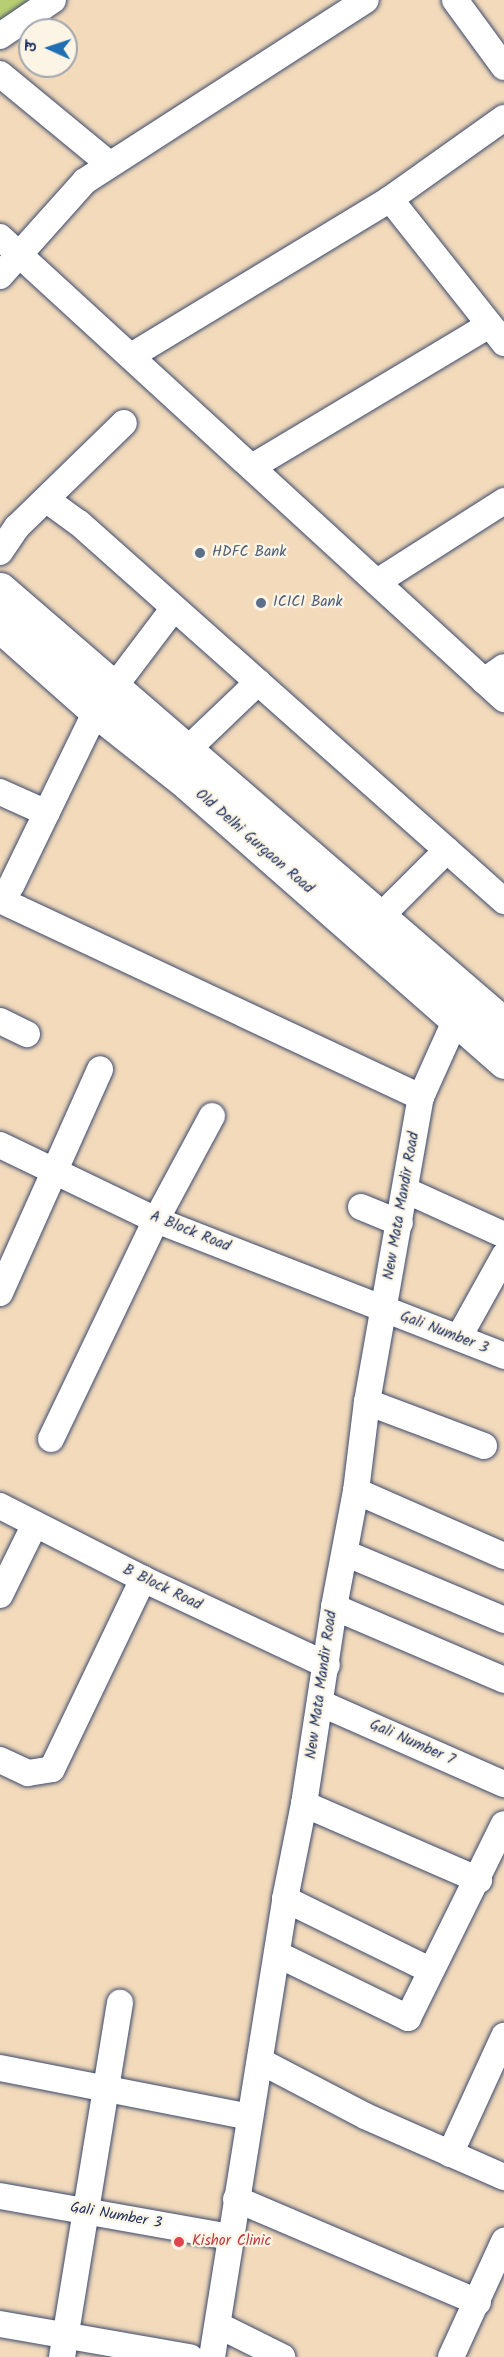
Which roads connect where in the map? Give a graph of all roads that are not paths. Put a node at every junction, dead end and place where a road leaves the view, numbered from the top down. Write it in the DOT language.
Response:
graph roads {
  1 [pos="53,0"];
  2 [pos="366,0"];
  3 [pos="455,0"];
  4 [pos="0,36"];
  5 [pos="504,67"];
  6 [pos="0,74"];
  7 [pos="504,118"];
  8 [pos="108,164"];
  9 [pos="390,199"];
  10 [pos="9,245"];
  11 [pos="0,276"];
  12 [pos="496,334"];
  13 [pos="131,356"];
  14 [pos="124,423"];
  15 [pos="252,467"];
  16 [pos="46,500"];
  17 [pos="504,501"];
  18 [pos="3,539"];
  19 [pos="376,582"];
  20 [pos="0,589"];
  21 [pos="174,608"];
  22 [pos="0,626"];
  23 [pos="494,674"];
  24 [pos="258,682"];
  25 [pos="504,699"];
  26 [pos="104,700"];
  27 [pos="188,749"];
  28 [pos="0,792"];
  29 [pos="47,813"];
  30 [pos="447,850"];
  31 [pos="6,893"];
  32 [pos="504,900"];
  33 [pos="379,918"];
  34 [pos="456,1019"];
  35 [pos="0,1021"];
  36 [pos="504,1024"];
  37 [pos="27,1034"];
  38 [pos="504,1062"];
  39 [pos="100,1069"];
  40 [pos="421,1097"];
  41 [pos="212,1116"];
  42 [pos="0,1144"];
  43 [pos="57,1172"];
  44 [pos="405,1190"];
  45 [pos="361,1208"];
  46 [pos="156,1220"];
  47 [pos="400,1223"];
  48 [pos="504,1235"];
  49 [pos="504,1256"];
  50 [pos="0,1293"];
  51 [pos="384,1310"];
  52 [pos="459,1337"];
  53 [pos="504,1356"];
  54 [pos="367,1402"];
  55 [pos="51,1439"];
  56 [pos="484,1446"];
  57 [pos="356,1491"];
  58 [pos="0,1506"];
  59 [pos="35,1524"];
  60 [pos="345,1553"];
  61 [pos="504,1556"];
  62 [pos="143,1579"];
  63 [pos="0,1595"];
  64 [pos="333,1607"];
  65 [pos="504,1620"];
  66 [pos="327,1665"];
  67 [pos="504,1680"];
  68 [pos="320,1703"];
  69 [pos="0,1760"];
  70 [pos="504,1784"];
  71 [pos="304,1804"];
  72 [pos="504,1824"];
  73 [pos="479,1880"];
  74 [pos="285,1899"];
  75 [pos="277,1954"];
  76 [pos="430,1970"];
  77 [pos="120,2003"];
  78 [pos="504,2036"];
  79 [pos="260,2061"];
  80 [pos="0,2068"];
  81 [pos="106,2087"];
  82 [pos="250,2116"];
  83 [pos="450,2154"];
  84 [pos="504,2177"];
  85 [pos="0,2196"];
  86 [pos="236,2199"];
  87 [pos="85,2211"];
  88 [pos="231,2237"];
  89 [pos="504,2241"];
  90 [pos="478,2302"];
  91 [pos="0,2324"];
  92 [pos="218,2325"];
  93 [pos="64,2346"];
  94 [pos="190,2357"];
  95 [pos="212,2357"];
  96 [pos="282,2357"];
  97 [pos="451,2357"];
  1 -- 4 [label="street"];
  2 -- 8 [label="street"];
  3 -- 5 [label="street"];
  6 -- 8 [label="street"];
  7 -- 9 [label="street"];
  8 -- 10 [label="street"];
  9 -- 12 [label="street"];
  9 -- 13 [label="street"];
  10 -- 11 [label="street"];
  10 -- 13 [label="street"];
  12 -- 15 [label="street"];
  13 -- 15 [label="street"];
  14 -- 16 [label="street"];
  15 -- 19 [label="street"];
  16 -- 18 [label="street"];
  16 -- 21 [label="street"];
  17 -- 19 [label="street"];
  19 -- 23 [label="street"];
  20 -- 26 [label="main road, Old Delhi Gurgaon Road"];
  21 -- 24 [label="street"];
  21 -- 26 [label="street"];
  22 -- 26 [label="main road, Old Delhi Gurgaon Road"];
  23 -- 25 [label="street"];
  24 -- 27 [label="street"];
  24 -- 30 [label="street"];
  26 -- 27 [label="main road, Old Delhi Gurgaon Road"];
  26 -- 29 [label="street"];
  26 -- 34 [label="main road, Old Delhi Gurgaon Road"];
  27 -- 33 [label="main road, Old Delhi Gurgaon Road"];
  28 -- 29 [label="street"];
  29 -- 31 [label="street"];
  30 -- 32 [label="street"];
  30 -- 33 [label="street"];
  31 -- 40 [label="street"];
  33 -- 36 [label="main road, Old Delhi Gurgaon Road"];
  34 -- 38 [label="main road, Old Delhi Gurgaon Road"];
  34 -- 40 [label="street, New Mata Mandir Road"];
  35 -- 37 [label="street"];
  39 -- 43 [label="street"];
  40 -- 44 [label="street, New Mata Mandir Road"];
  41 -- 46 [label="street"];
  42 -- 43 [label="street, A Block Road"];
  43 -- 46 [label="street, A Block Road"];
  43 -- 50 [label="street"];
  44 -- 47 [label="street, New Mata Mandir Road"];
  44 -- 48 [label="street"];
  45 -- 47 [label="street"];
  46 -- 51 [label="street, A Block Road"];
  46 -- 55 [label="street"];
  47 -- 51 [label="street, New Mata Mandir Road"];
  49 -- 52 [label="street"];
  51 -- 52 [label="street, Gali Number 3"];
  51 -- 54 [label="street, New Mata Mandir Road"];
  52 -- 53 [label="street, Gali Number 3"];
  54 -- 56 [label="street"];
  54 -- 57 [label="street, New Mata Mandir Road"];
  57 -- 60 [label="street, New Mata Mandir Road"];
  57 -- 61 [label="street"];
  58 -- 59 [label="street, B Block Road"];
  59 -- 62 [label="street, B Block Road"];
  59 -- 63 [label="street"];
  60 -- 64 [label="street, New Mata Mandir Road"];
  60 -- 65 [label="street"];
  62 -- 66 [label="street, B Block Road"];
  62 -- 69 [label="street"];
  64 -- 66 [label="street, New Mata Mandir Road"];
  64 -- 67 [label="street"];
  66 -- 68 [label="street, New Mata Mandir Road"];
  68 -- 70 [label="street, Gali Number 7"];
  68 -- 71 [label="street, New Mata Mandir Road"];
  71 -- 73 [label="street"];
  71 -- 74 [label="street, New Mata Mandir Road"];
  72 -- 73 [label="street"];
  73 -- 76 [label="street"];
  74 -- 75 [label="street, New Mata Mandir Road"];
  74 -- 76 [label="street"];
  75 -- 76 [label="street"];
  75 -- 79 [label="street, New Mata Mandir Road"];
  77 -- 81 [label="street"];
  78 -- 83 [label="street"];
  79 -- 82 [label="street, New Mata Mandir Road"];
  79 -- 83 [label="street"];
  80 -- 81 [label="street"];
  81 -- 82 [label="street"];
  81 -- 87 [label="street"];
  82 -- 86 [label="street, New Mata Mandir Road"];
  83 -- 84 [label="street"];
  85 -- 87 [label="street, Gali Number 3"];
  86 -- 88 [label="street, New Mata Mandir Road"];
  86 -- 90 [label="street"];
  87 -- 88 [label="street, Gali Number 3"];
  87 -- 93 [label="street"];
  88 -- 92 [label="street, New Mata Mandir Road"];
  89 -- 90 [label="street"];
  90 -- 97 [label="street"];
  91 -- 93 [label="street"];
  92 -- 95 [label="street, New Mata Mandir Road"];
  92 -- 96 [label="street"];
  93 -- 94 [label="street"];
}
